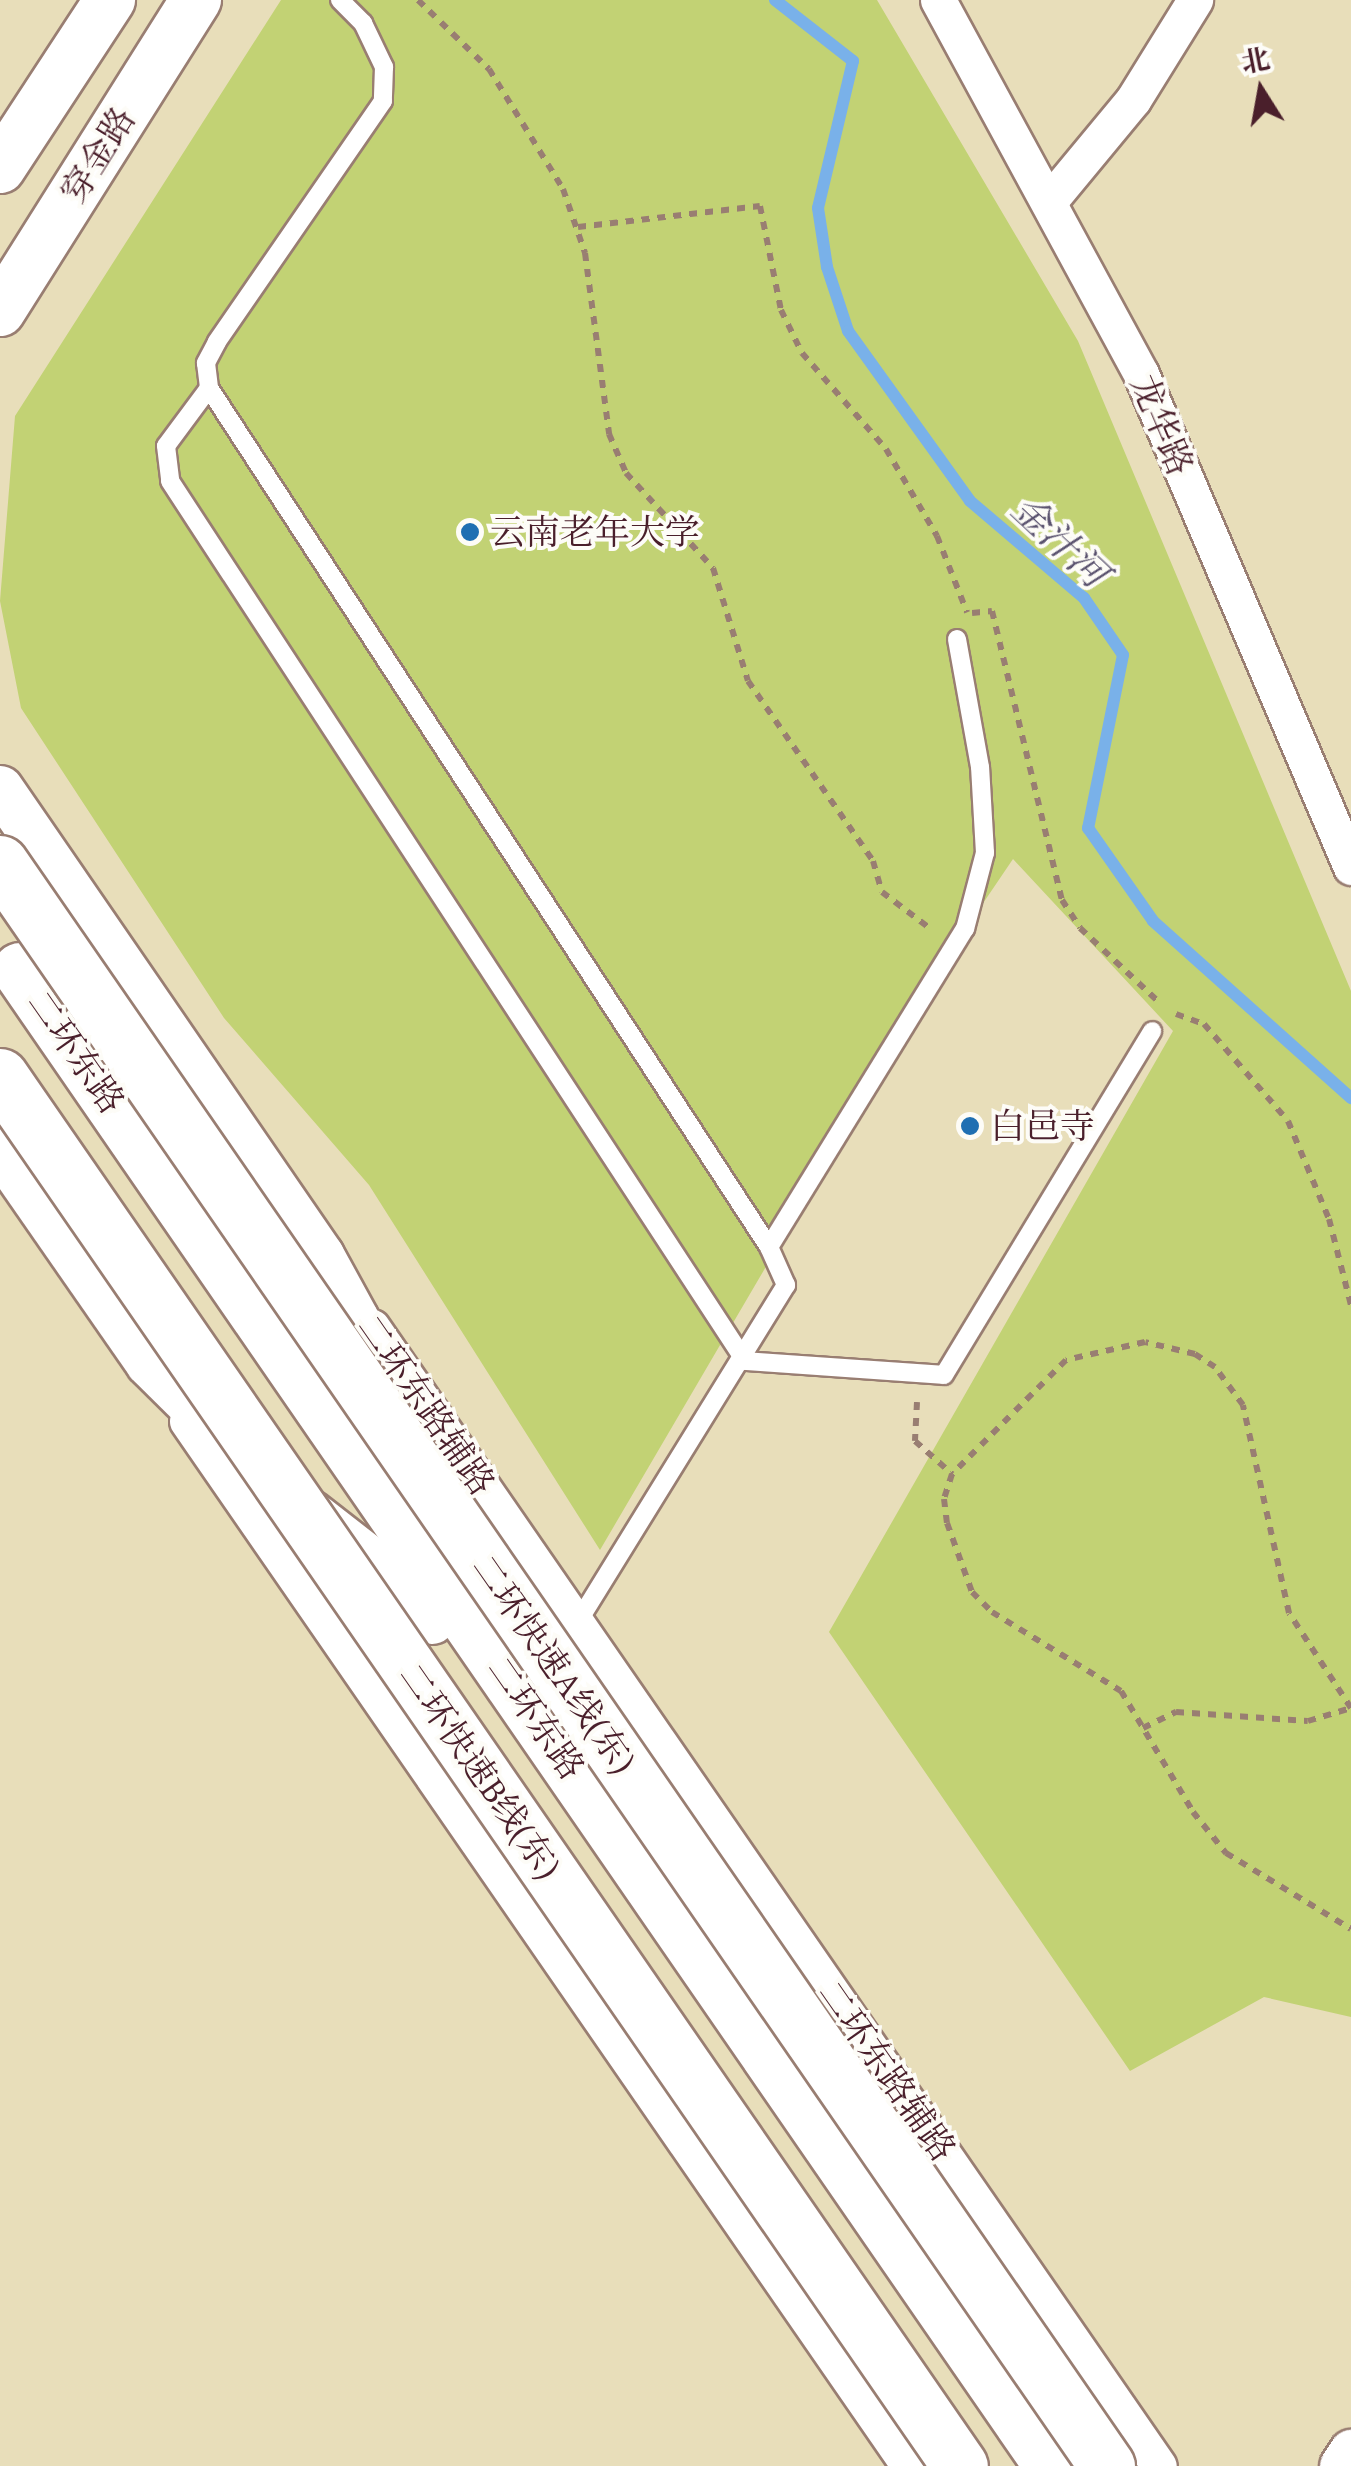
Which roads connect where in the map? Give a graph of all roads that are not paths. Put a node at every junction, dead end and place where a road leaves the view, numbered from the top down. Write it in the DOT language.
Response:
graph roads {
  1 [pos="110,0"];
  2 [pos="196,0"];
  3 [pos="340,0"];
  4 [pos="938,0"];
  5 [pos="1195,0"];
  6 [pos="0,168"];
  7 [pos="1051,198"];
  8 [pos="0,311"];
  9 [pos="209,388"];
  10 [pos="957,638"];
  11 [pos="0,788"];
  12 [pos="0,808"];
  13 [pos="18,851"];
  14 [pos="1351,867"];
  15 [pos="10,983"];
  16 [pos="1152,1031"];
  17 [pos="0,1076"];
  18 [pos="0,1150"];
  19 [pos="298,1221"];
  20 [pos="769,1247"];
  21 [pos="127,1334"];
  22 [pos="745,1361"];
  23 [pos="444,1612"];
  24 [pos="578,1624"];
  25 [pos="1351,2452"];
  26 [pos="909,2466"];
  27 [pos="960,2466"];
  28 [pos="1016,2466"];
  29 [pos="1052,2466"];
  30 [pos="1108,2466"];
  31 [pos="1159,2466"];
  32 [pos="1342,2466"];
  1 -- 6 [label="main road"];
  2 -- 8 [label="main road, 穿金路"];
  3 -- 9 [label="lane"];
  4 -- 7 [label="street, 龙华路"];
  5 -- 7 [label="street"];
  7 -- 14 [label="street, 龙华路"];
  9 -- 20 [label="lane"];
  9 -- 22 [label="lane"];
  10 -- 20 [label="lane"];
  11 -- 13 [label="street, 二环东路辅路"];
  12 -- 13 [label="street"];
  13 -- 19 [label="street, 二环东路辅路"];
  13 -- 30 [label="main road, 二环快速A线(东), bridge"];
  15 -- 23 [label="main road, 二环东路"];
  16 -- 22 [label="lane"];
  17 -- 27 [label="main road, 二环快速B线(东), bridge"];
  18 -- 21 [label="street"];
  19 -- 23 [label="street"];
  19 -- 24 [label="street, 二环东路辅路"];
  20 -- 22 [label="lane"];
  21 -- 23 [label="street"];
  21 -- 26 [label="street"];
  22 -- 24 [label="lane"];
  23 -- 28 [label="main road, 二环东路"];
  23 -- 29 [label="main road, 二环东路"];
  24 -- 31 [label="street, 二环东路辅路"];
  25 -- 32 [label="street"];
}
